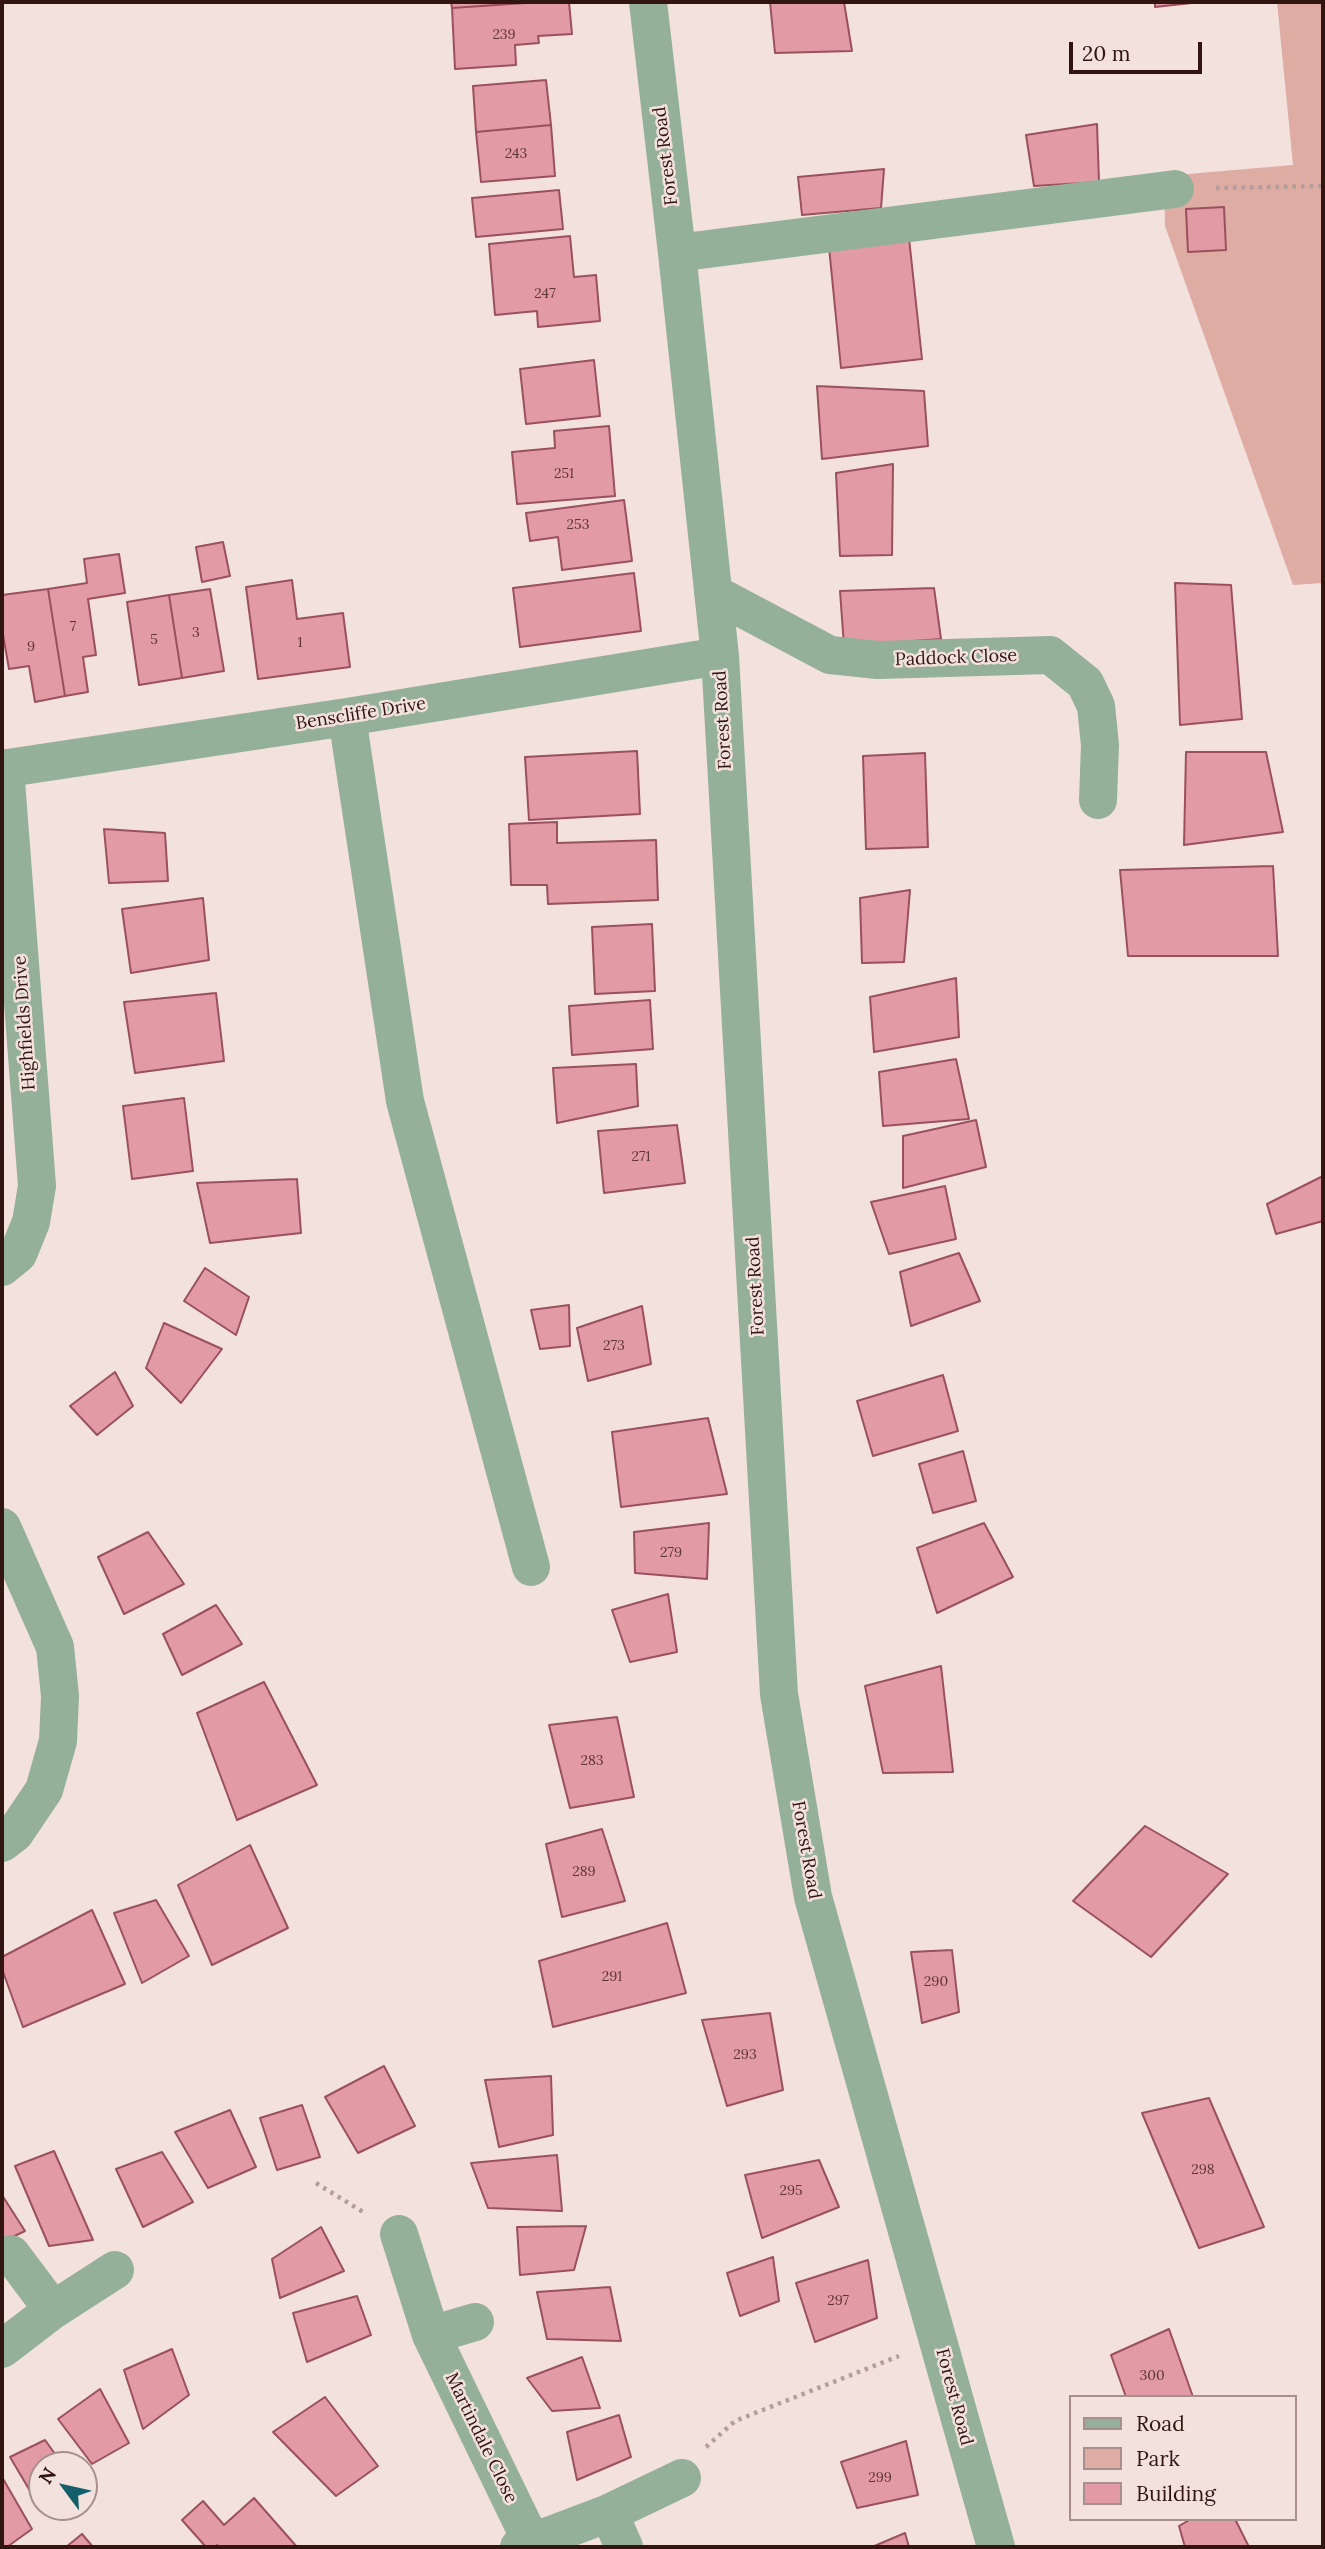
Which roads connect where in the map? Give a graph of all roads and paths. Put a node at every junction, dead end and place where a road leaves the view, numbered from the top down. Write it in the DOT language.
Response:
graph roads {
  1 [pos="648,2"];
  2 [pos="1323,186"];
  3 [pos="1175,189"];
  4 [pos="677,253"];
  5 [pos="713,593"];
  6 [pos="720,656"];
  7 [pos="347,717"];
  8 [pos="3,768"];
  9 [pos="1098,800"];
  10 [pos="2,1267"];
  11 [pos="2,1527"];
  12 [pos="531,1567"];
  13 [pos="2,1843"];
  14 [pos="316,2183"];
  15 [pos="399,2234"];
  16 [pos="11,2254"];
  17 [pos="115,2270"];
  18 [pos="53,2310"];
  19 [pos="475,2322"];
  20 [pos="431,2335"];
  21 [pos="939,2340"];
  22 [pos="2,2349"];
  23 [pos="682,2477"];
  24 [pos="616,2530"];
  25 [pos="525,2544"];
  26 [pos="996,2547"];
  1 -- 4 [label="street, Forest Road"];
  2 -- 3 [label="path"];
  3 -- 4 [label="street"];
  4 -- 5 [label="street, Forest Road"];
  5 -- 6 [label="street, Forest Road"];
  5 -- 9 [label="street, Paddock Close"];
  6 -- 7 [label="street, Benscliffe Drive"];
  6 -- 21 [label="street, Forest Road"];
  7 -- 8 [label="street, Benscliffe Drive"];
  7 -- 12 [label="street"];
  8 -- 10 [label="street, Highfields Drive"];
  11 -- 13 [label="street"];
  14 -- 15 [label="path"];
  15 -- 20 [label="street, Martindale Close"];
  16 -- 18 [label="street"];
  17 -- 18 [label="street"];
  18 -- 22 [label="street"];
  19 -- 20 [label="street"];
  20 -- 25 [label="street, Martindale Close"];
  21 -- 23 [label="path"];
  21 -- 26 [label="street, Forest Road"];
  23 -- 24 [label="street"];
  24 -- 25 [label="street"];
}
